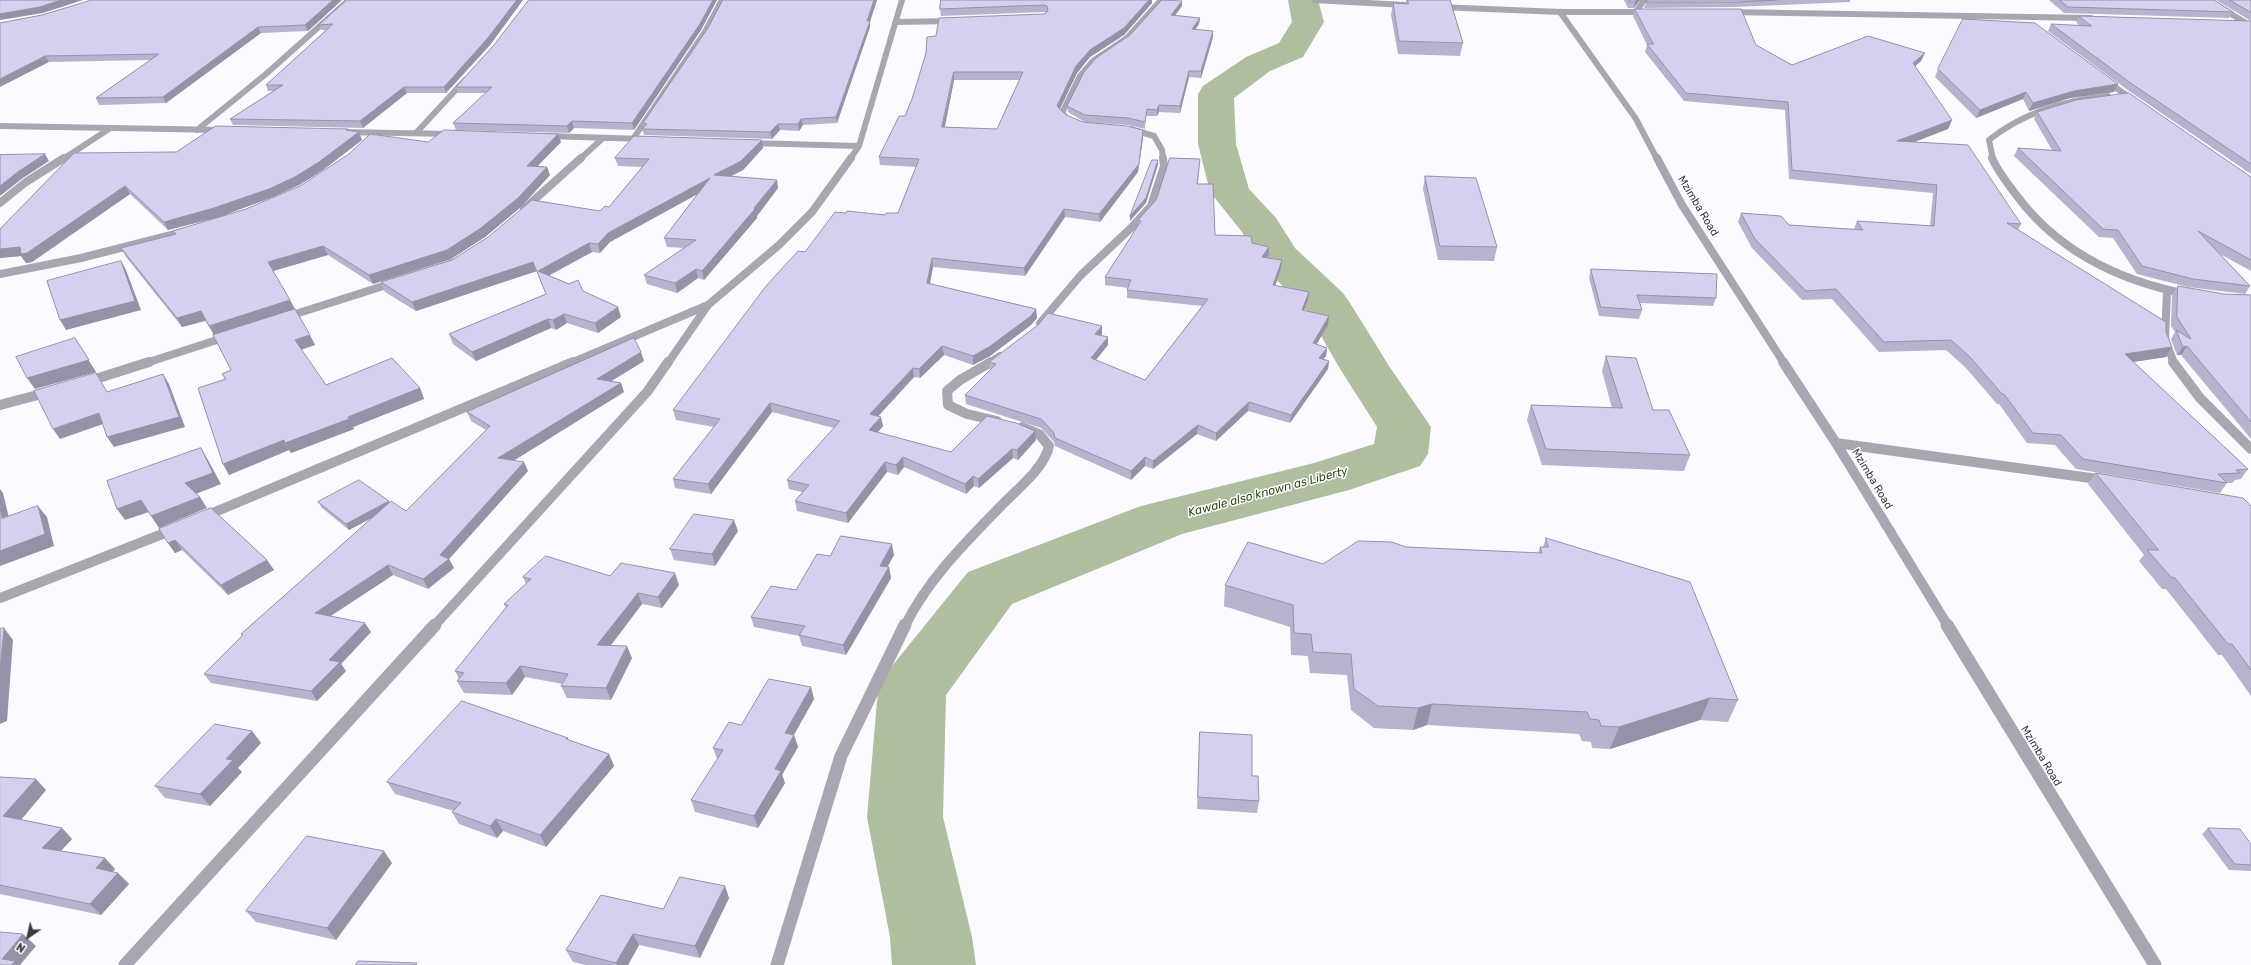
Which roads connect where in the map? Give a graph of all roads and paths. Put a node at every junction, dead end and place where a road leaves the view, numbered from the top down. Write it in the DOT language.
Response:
graph roads {
  1 [pos="349,0"];
  2 [pos="722,0"];
  3 [pos="902,0"];
  4 [pos="1161,0"];
  5 [pos="1314,0"];
  6 [pos="1644,0"];
  7 [pos="2208,0"];
  8 [pos="1333,1"];
  9 [pos="1414,6"];
  10 [pos="1429,7"];
  11 [pos="1560,12"];
  12 [pos="1636,12"];
  13 [pos="1652,12"];
  14 [pos="1720,12"];
  15 [pos="2021,16"];
  16 [pos="2099,19"];
  17 [pos="960,20"];
  18 [pos="896,22"];
  19 [pos="2231,23"];
  20 [pos="2250,24"];
  21 [pos="2034,26"];
  22 [pos="468,76"];
  23 [pos="2101,77"];
  24 [pos="2126,95"];
  25 [pos="2138,104"];
  26 [pos="1079,125"];
  27 [pos="0,126"];
  28 [pos="1121,128"];
  29 [pos="109,129"];
  30 [pos="197,130"];
  31 [pos="228,130"];
  32 [pos="331,131"];
  33 [pos="378,132"];
  34 [pos="416,133"];
  35 [pos="463,134"];
  36 [pos="540,136"];
  37 [pos="603,138"];
  38 [pos="633,139"];
  39 [pos="648,139"];
  40 [pos="366,142"];
  41 [pos="742,142"];
  42 [pos="859,146"];
  43 [pos="0,203"];
  44 [pos="517,216"];
  45 [pos="198,228"];
  46 [pos="0,274"];
  47 [pos="408,278"];
  48 [pos="2167,291"];
  49 [pos="2198,295"];
  50 [pos="708,305"];
  51 [pos="279,320"];
  52 [pos="1035,329"];
  53 [pos="234,334"];
  54 [pos="1007,351"];
  55 [pos="75,385"];
  56 [pos="60,389"];
  57 [pos="0,405"];
  58 [pos="1836,443"];
  59 [pos="2251,449"];
  60 [pos="2113,482"];
  61 [pos="0,598"];
  62 [pos="125,965"];
  63 [pos="777,965"];
  64 [pos="2155,965"];
  1 -- 30 [label="street"];
  2 -- 38 [label="street"];
  3 -- 18 [label="street"];
  4 -- 26 [label="street"];
  5 -- 8 [label="street"];
  6 -- 12 [label="street"];
  7 -- 20 [label="street"];
  8 -- 9 [label="street"];
  10 -- 11 [label="street"];
  11 -- 12 [label="street"];
  11 -- 58 [label="street, Mzimba Road"];
  12 -- 13 [label="street"];
  14 -- 15 [label="street"];
  15 -- 16 [label="street"];
  15 -- 21 [label="street"];
  17 -- 18 [label="street"];
  18 -- 42 [label="street"];
  19 -- 20 [label="street"];
  22 -- 34 [label="street"];
  23 -- 24 [label="street"];
  24 -- 25 [label="street"];
  24 -- 48 [label="street"];
  27 -- 29 [label="street"];
  28 -- 52 [label="street"];
  29 -- 30 [label="street"];
  29 -- 43 [label="street"];
  30 -- 31 [label="street"];
  32 -- 33 [label="street"];
  33 -- 34 [label="street"];
  33 -- 40 [label="street"];
  34 -- 35 [label="street"];
  36 -- 37 [label="street"];
  37 -- 38 [label="street"];
  37 -- 44 [label="street"];
  38 -- 39 [label="street"];
  41 -- 42 [label="street"];
  42 -- 50 [label="street"];
  45 -- 46 [label="street"];
  47 -- 51 [label="street"];
  48 -- 49 [label="street"];
  48 -- 59 [label="street"];
  50 -- 61 [label="street"];
  50 -- 62 [label="street"];
  53 -- 55 [label="street"];
  54 -- 63 [label="street"];
  56 -- 57 [label="street"];
  58 -- 60 [label="street"];
  58 -- 64 [label="street, Mzimba Road"];
}
